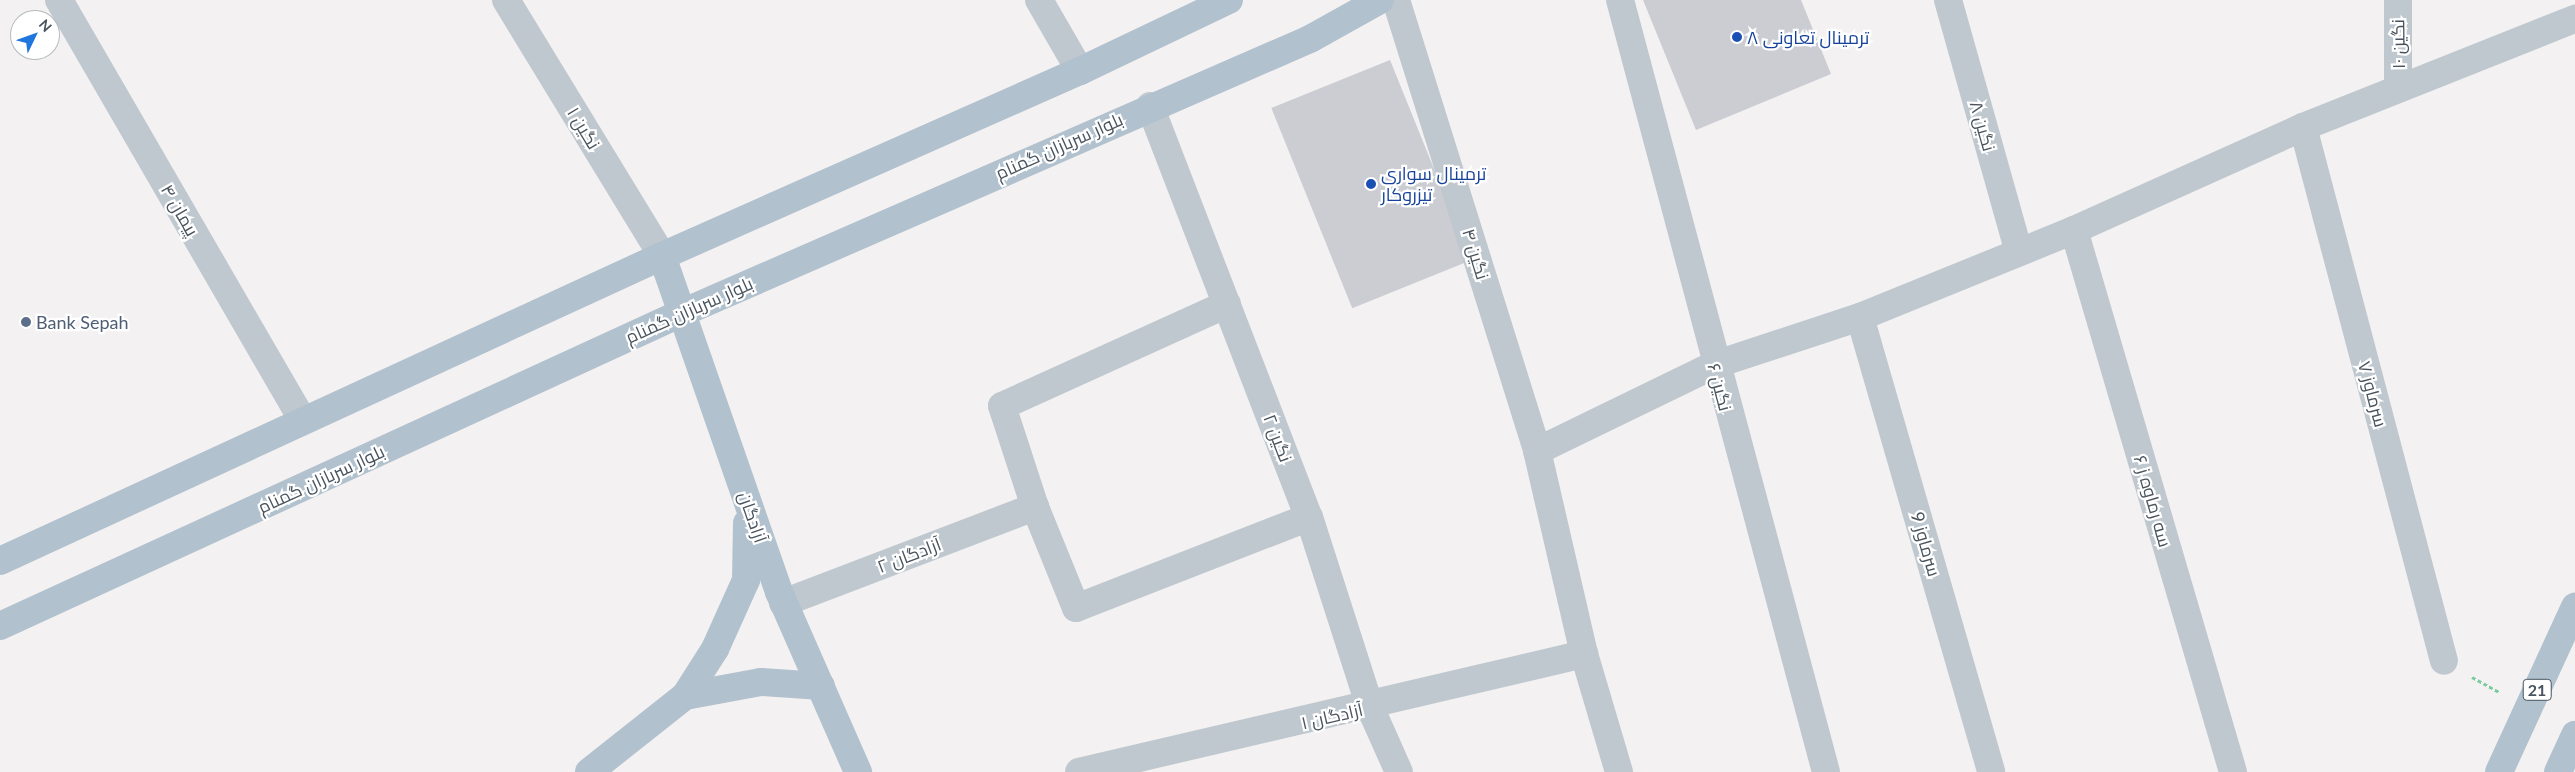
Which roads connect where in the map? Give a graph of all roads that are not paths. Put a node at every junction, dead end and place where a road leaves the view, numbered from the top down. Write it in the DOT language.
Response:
graph roads {
  1 [pos="59,0"];
  2 [pos="1039,0"];
  3 [pos="1228,0"];
  4 [pos="1380,0"];
  5 [pos="1396,0"];
  6 [pos="1620,0"];
  7 [pos="1948,0"];
  8 [pos="2398,0"];
  9 [pos="511,2"];
  10 [pos="2575,19"];
  11 [pos="1080,71"];
  12 [pos="2398,88"];
  13 [pos="1150,106"];
  14 [pos="2303,127"];
  15 [pos="2074,230"];
  16 [pos="2019,252"];
  17 [pos="662,256"];
  18 [pos="1227,304"];
  19 [pos="684,312"];
  20 [pos="1860,317"];
  21 [pos="1714,365"];
  22 [pos="302,420"];
  23 [pos="1537,451"];
  24 [pos="739,479"];
  25 [pos="1034,507"];
  26 [pos="1309,517"];
  27 [pos="0,561"];
  28 [pos="783,603"];
  29 [pos="2575,607"];
  30 [pos="0,626"];
  31 [pos="1584,654"];
  32 [pos="2444,661"];
  33 [pos="821,686"];
  34 [pos="685,696"];
  35 [pos="1370,708"];
  36 [pos="2575,735"];
  37 [pos="589,772"];
  38 [pos="858,772"];
  39 [pos="1079,772"];
  40 [pos="1399,772"];
  41 [pos="1619,772"];
  42 [pos="1826,772"];
  43 [pos="1991,772"];
  44 [pos="2233,772"];
  45 [pos="2498,772"];
  46 [pos="2558,772"];
  1 -- 22 [label="street, پیمان ۴"];
  2 -- 11 [label="street"];
  3 -- 11 [label="main road"];
  4 -- 13 [label="main road, بلوار سربازان گمنام"];
  5 -- 23 [label="street, نگین ۴"];
  6 -- 21 [label="street, نگین ۶"];
  7 -- 16 [label="street, نگین ۸"];
  8 -- 12 [label="street, نگین ۱۰"];
  9 -- 17 [label="street, نگین ۱"];
  10 -- 12 [label="street"];
  11 -- 17 [label="main road"];
  12 -- 14 [label="street"];
  13 -- 18 [label="street, نگین ۲"];
  13 -- 19 [label="main road, بلوار سربازان گمنام"];
  14 -- 15 [label="street"];
  14 -- 32 [label="street, سرماوز ۷"];
  15 -- 16 [label="street"];
  15 -- 44 [label="street, سه رماوه ز ۶"];
  16 -- 20 [label="street"];
  17 -- 19 [label="main road, آزادگان"];
  17 -- 22 [label="main road"];
  18 -- 25 [label="street"];
  18 -- 26 [label="street, نگین ۲"];
  19 -- 24 [label="main road, آزادگان"];
  19 -- 30 [label="main road, بلوار سربازان گمنام"];
  20 -- 21 [label="street"];
  20 -- 43 [label="street, سرماوز 9"];
  21 -- 23 [label="street"];
  21 -- 42 [label="street, نگین ۶"];
  22 -- 27 [label="main road"];
  23 -- 31 [label="street, نگین ۴"];
  24 -- 28 [label="main road, آزادگان"];
  24 -- 34 [label="main road"];
  25 -- 26 [label="street"];
  25 -- 28 [label="street, آزادگان ۲"];
  26 -- 35 [label="street, نگین ۲"];
  28 -- 33 [label="main road, آزادگان"];
  29 -- 45 [label="main road, 21"];
  31 -- 35 [label="street, آزادگان ۱"];
  31 -- 41 [label="street, نگین ۴"];
  33 -- 34 [label="main road"];
  33 -- 38 [label="main road, آزادگان"];
  34 -- 37 [label="main road"];
  35 -- 39 [label="street, آزادگان ۱"];
  35 -- 40 [label="street, نگین ۲"];
  36 -- 46 [label="main road"];
}
